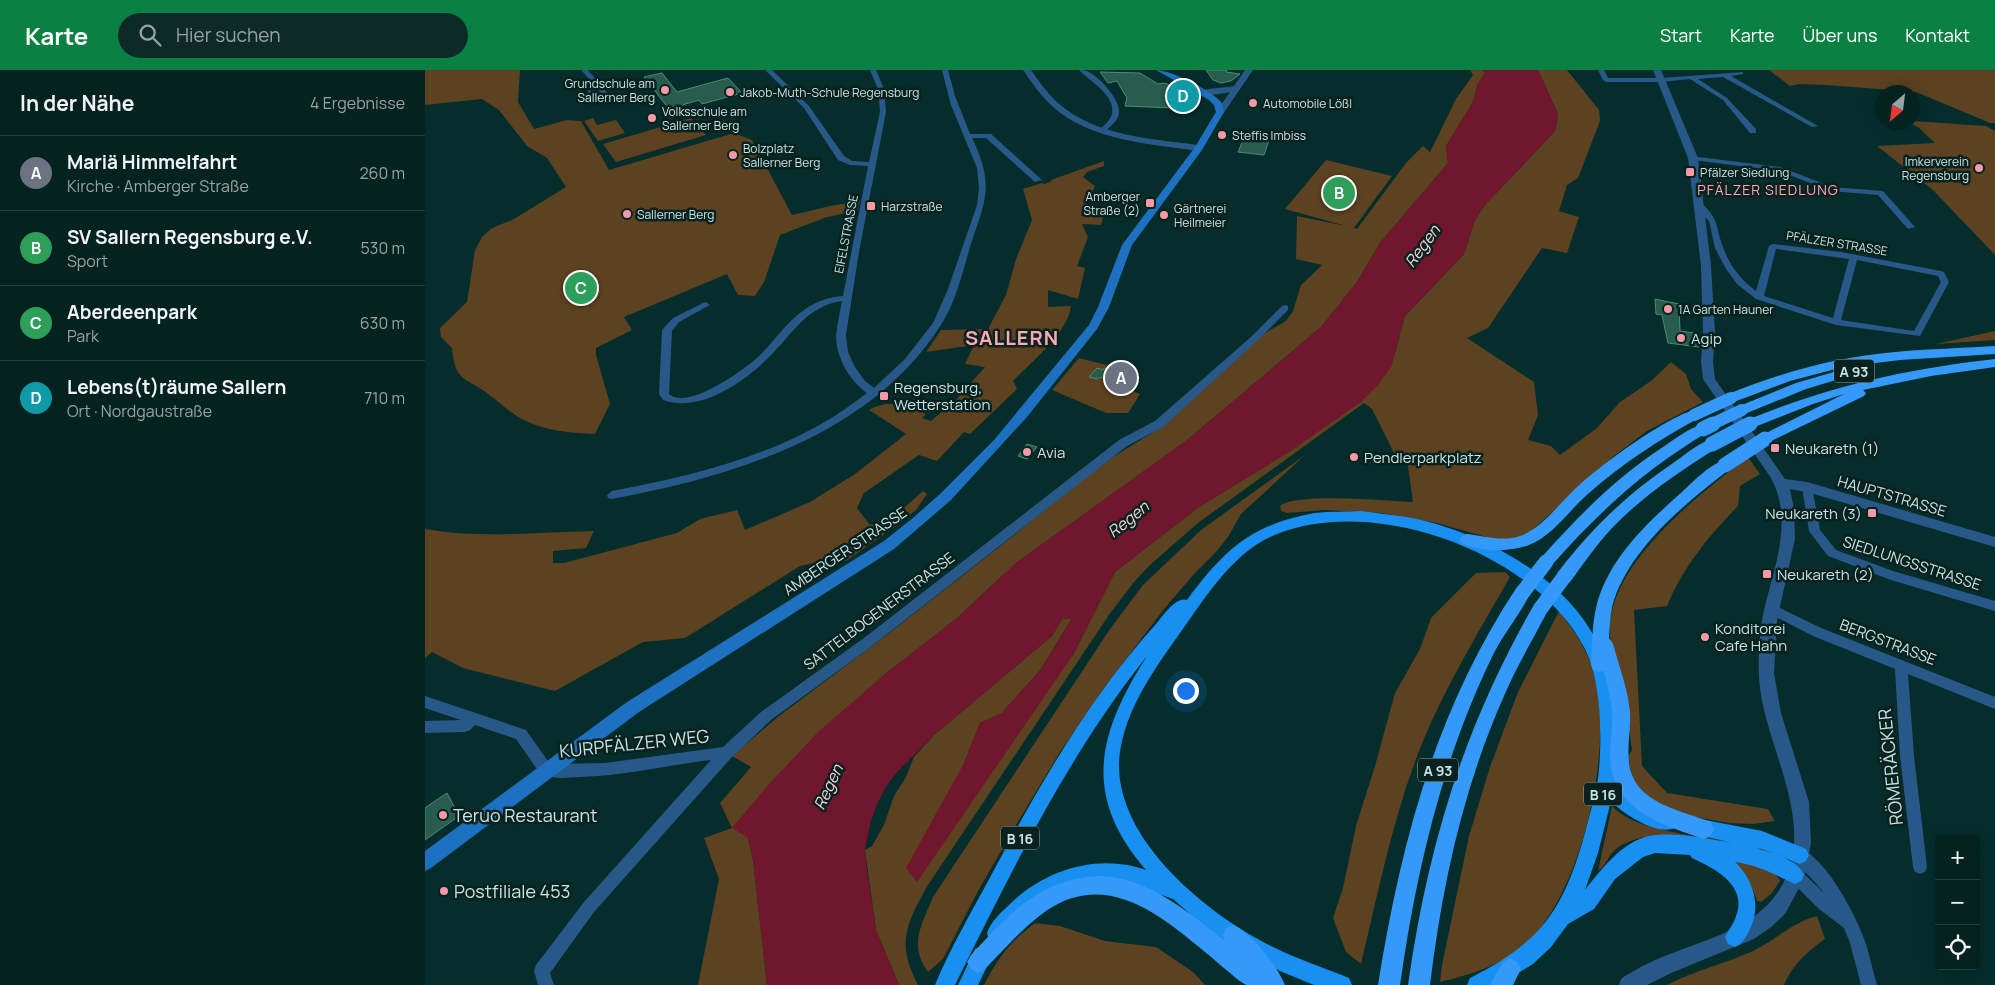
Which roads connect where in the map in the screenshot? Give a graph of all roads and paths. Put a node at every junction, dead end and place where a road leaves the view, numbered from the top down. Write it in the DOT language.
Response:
graph roads {
  1 [pos="584,70"];
  2 [pos="768,70"];
  3 [pos="873,70"];
  4 [pos="945,70"];
  5 [pos="1027,70"];
  6 [pos="1082,70"];
  7 [pos="1160,70"];
  8 [pos="1249,70"];
  9 [pos="1601,70"];
  10 [pos="1741,73"];
  11 [pos="1659,75"];
  12 [pos="1725,75"];
  13 [pos="1692,78"];
  14 [pos="593,81"];
  15 [pos="1235,88"];
  16 [pos="1203,92"];
  17 [pos="1220,112"];
  18 [pos="1814,126"];
  19 [pos="1103,130"];
  20 [pos="1753,131"];
  21 [pos="968,136"];
  22 [pos="1199,148"];
  23 [pos="1693,158"];
  24 [pos="874,164"];
  25 [pos="1038,180"];
  26 [pos="1700,206"];
  27 [pos="1911,227"];
  28 [pos="1853,258"];
  29 [pos="1759,297"];
  30 [pos="847,298"];
  31 [pos="706,305"];
  32 [pos="1285,308"];
  33 [pos="1836,322"];
  34 [pos="1995,350"];
  35 [pos="1971,352"];
  36 [pos="1995,363"];
  37 [pos="1895,377"];
  38 [pos="874,393"];
  39 [pos="1780,483"];
  40 [pos="1807,487"];
  41 [pos="612,495"];
  42 [pos="1467,540"];
  43 [pos="1995,542"];
  44 [pos="1215,575"];
  45 [pos="1995,606"];
  46 [pos="1772,609"];
  47 [pos="1602,632"];
  48 [pos="1901,664"];
  49 [pos="1599,665"];
  50 [pos="425,702"];
  51 [pos="1995,703"];
  52 [pos="471,719"];
  53 [pos="425,727"];
  54 [pos="726,753"];
  55 [pos="546,770"];
  56 [pos="1606,783"];
  57 [pos="1704,829"];
  58 [pos="1671,844"];
  59 [pos="1800,855"];
  60 [pos="425,862"];
  61 [pos="1920,866"];
  62 [pos="1795,875"];
  63 [pos="1179,892"];
  64 [pos="1563,917"];
  65 [pos="1851,926"];
  66 [pos="1233,935"];
  67 [pos="1735,937"];
  68 [pos="978,962"];
  69 [pos="1505,977"];
  70 [pos="546,985"];
  71 [pos="945,985"];
  72 [pos="968,985"];
  73 [pos="1257,985"];
  74 [pos="1274,985"];
  75 [pos="1342,985"];
  76 [pos="1389,985"];
  77 [pos="1419,985"];
  78 [pos="1477,985"];
  79 [pos="1629,985"];
  80 [pos="1869,985"];
  1 -- 14 [label="street"];
  2 -- 24 [label="street"];
  3 -- 24 [label="street, EIFELSTRASSE"];
  4 -- 21 [label="street"];
  5 -- 19 [label="street"];
  6 -- 19 [label="street"];
  7 -- 16 [label="main road"];
  8 -- 15 [label="street, AMBERGER STRASSE"];
  9 -- 11 [label="street"];
  10 -- 12 [label="street"];
  11 -- 13 [label="street"];
  11 -- 23 [label="street"];
  12 -- 13 [label="street"];
  12 -- 18 [label="street"];
  13 -- 20 [label="street"];
  15 -- 16 [label="street"];
  15 -- 17 [label="street, AMBERGER STRASSE"];
  16 -- 17 [label="main road"];
  17 -- 22 [label="main road, AMBERGER STRASSE"];
  19 -- 22 [label="street"];
  21 -- 25 [label="street"];
  21 -- 38 [label="street"];
  22 -- 55 [label="main road, AMBERGER STRASSE"];
  23 -- 26 [label="street"];
  23 -- 27 [label="street"];
  24 -- 30 [label="street, EIFELSTRASSE"];
  26 -- 29 [label="street"];
  26 -- 39 [label="street"];
  28 -- 29 [label="street, PFÄLZER STRASSE"];
  28 -- 33 [label="street"];
  28 -- 33 [label="street, PFÄLZER STRASSE"];
  29 -- 33 [label="street"];
  30 -- 31 [label="street"];
  30 -- 38 [label="street, EIFELSTRASSE"];
  32 -- 54 [label="street, SATTELBOGENERSTRASSE"];
  34 -- 35 [label="highway, A 93"];
  35 -- 42 [label="highway, bridge"];
  35 -- 76 [label="highway, A 93, bridge"];
  36 -- 37 [label="highway, A 93"];
  37 -- 47 [label="highway, bridge"];
  37 -- 77 [label="highway, A 93, bridge"];
  38 -- 41 [label="street"];
  39 -- 40 [label="street, HAUPTSTRASSE"];
  39 -- 46 [label="street"];
  40 -- 43 [label="street, HAUPTSTRASSE"];
  40 -- 45 [label="street, SIEDLUNGSSTRASSE"];
  42 -- 44 [label="highway, B 16"];
  42 -- 49 [label="highway, B 16"];
  44 -- 63 [label="highway, B 16"];
  44 -- 71 [label="highway, B 16"];
  46 -- 48 [label="street, BERGSTRASSE"];
  46 -- 59 [label="street"];
  47 -- 49 [label="highway"];
  47 -- 57 [label="highway"];
  48 -- 51 [label="street, BERGSTRASSE"];
  48 -- 61 [label="street, RÖMERÄCKER"];
  49 -- 56 [label="highway, B 16"];
  50 -- 52 [label="street"];
  52 -- 53 [label="street"];
  52 -- 55 [label="street"];
  54 -- 55 [label="street, KURPFÄLZER WEG"];
  54 -- 70 [label="street, SATTELBOGENERSTRASSE"];
  55 -- 60 [label="main road, AMBERGER STRASSE"];
  56 -- 57 [label="highway, B 16"];
  56 -- 64 [label="highway, B 16"];
  57 -- 59 [label="highway, B 16"];
  58 -- 62 [label="highway, B 16"];
  58 -- 64 [label="highway, B 16"];
  58 -- 67 [label="highway, B 16"];
  59 -- 62 [label="street"];
  59 -- 65 [label="street"];
  62 -- 65 [label="street"];
  62 -- 67 [label="street"];
  63 -- 66 [label="highway, B 16"];
  63 -- 68 [label="highway, B 16"];
  64 -- 69 [label="highway, B 16"];
  65 -- 80 [label="street"];
  66 -- 74 [label="highway"];
  66 -- 75 [label="highway, B 16"];
  67 -- 79 [label="street"];
  68 -- 72 [label="highway, B 16"];
  68 -- 73 [label="highway"];
  69 -- 78 [label="highway, B 16"];
}
